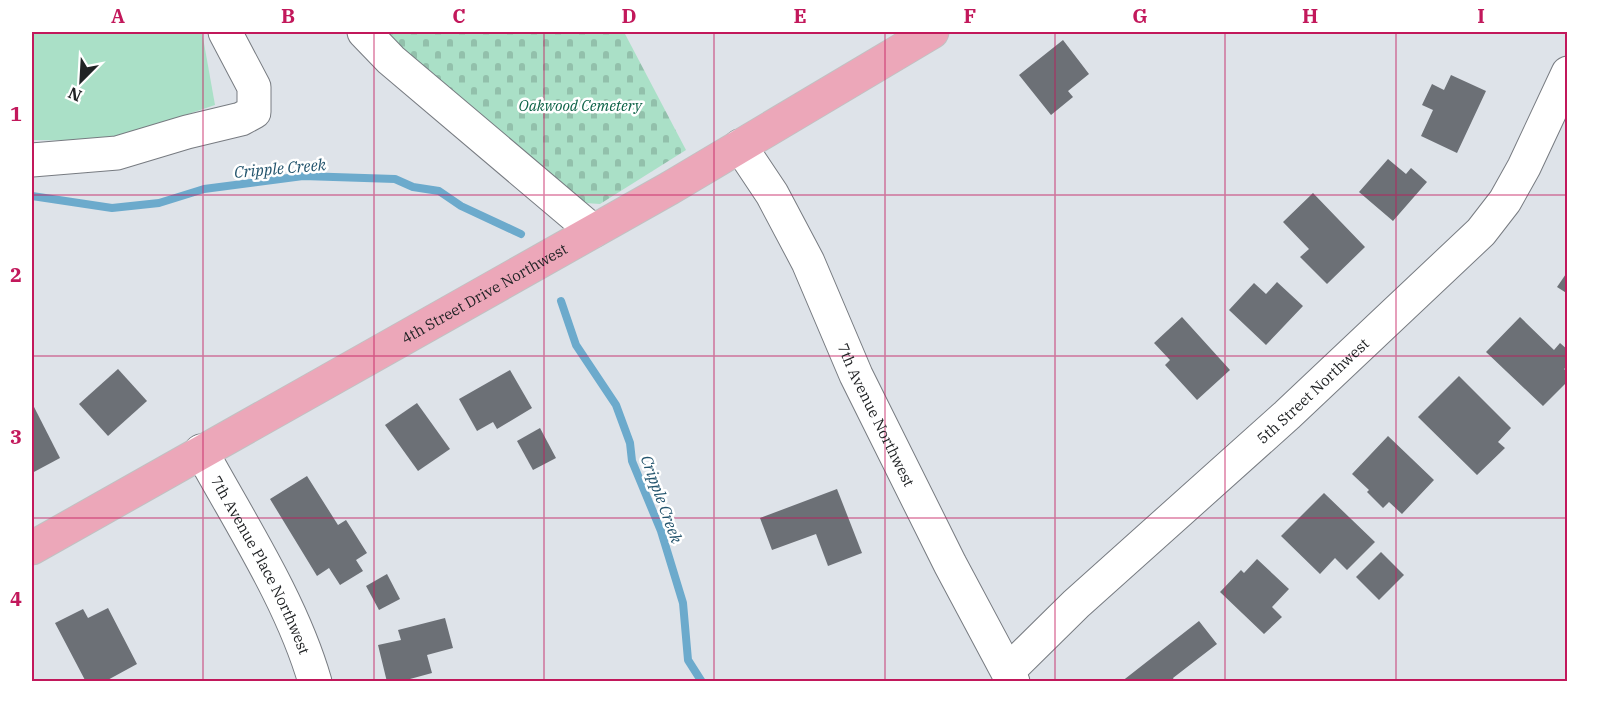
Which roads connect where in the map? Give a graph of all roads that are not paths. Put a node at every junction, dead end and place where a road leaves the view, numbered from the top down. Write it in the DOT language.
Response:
graph roads {
  1 [pos="225,32"];
  2 [pos="364,32"];
  3 [pos="932,32"];
  4 [pos="1568,73"];
  5 [pos="740,146"];
  6 [pos="32,160"];
  7 [pos="593,231"];
  8 [pos="201,451"];
  9 [pos="32,548"];
  10 [pos="1010,676"];
  11 [pos="315,681"];
  1 -- 6 [label="street"];
  2 -- 7 [label="street"];
  3 -- 5 [label="main road, 4th Street Drive Northwest"];
  4 -- 10 [label="street, 5th Street Northwest"];
  5 -- 7 [label="main road, 4th Street Drive Northwest"];
  5 -- 10 [label="street, 7th Avenue Northwest"];
  7 -- 8 [label="main road, 4th Street Drive Northwest"];
  8 -- 9 [label="main road, 4th Street Drive Northwest"];
  8 -- 11 [label="street, 7th Avenue Place Northwest"];
}
